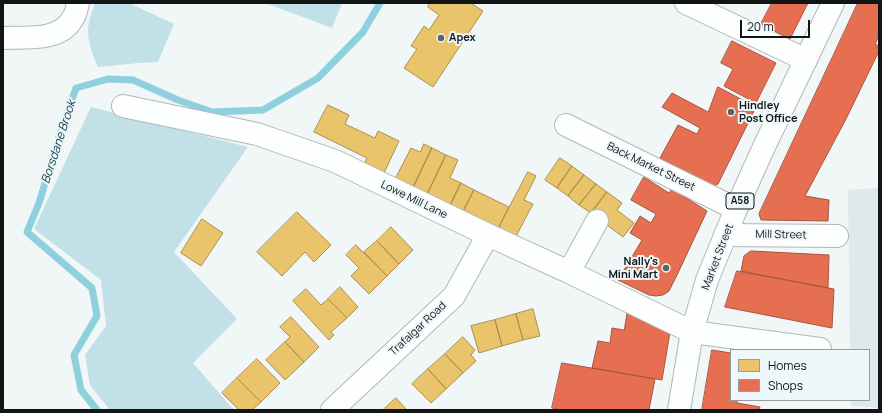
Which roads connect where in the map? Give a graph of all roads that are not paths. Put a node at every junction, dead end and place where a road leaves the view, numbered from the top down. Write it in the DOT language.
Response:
graph roads {
  1 [pos="78,3"];
  2 [pos="686,3"];
  3 [pos="833,3"];
  4 [pos="3,38"];
  5 [pos="806,60"];
  6 [pos="123,106"];
  7 [pos="566,125"];
  8 [pos="736,209"];
  9 [pos="597,221"];
  10 [pos="488,235"];
  11 [pos="726,235"];
  12 [pos="837,236"];
  13 [pos="569,272"];
  14 [pos="692,332"];
  15 [pos="820,349"];
  16 [pos="332,410"];
  17 [pos="679,410"];
  1 -- 4 [label="main road"];
  2 -- 5 [label="main road"];
  3 -- 5 [label="main road, Market Street / A58"];
  5 -- 8 [label="main road, Market Street / A58"];
  6 -- 10 [label="main road, Lowe Mill Lane"];
  7 -- 8 [label="main road, Back Market Street"];
  8 -- 11 [label="main road, Market Street / A58"];
  9 -- 13 [label="main road"];
  10 -- 13 [label="main road, Lowe Mill Lane"];
  10 -- 16 [label="main road, Trafalgar Road"];
  11 -- 12 [label="main road, Mill Street"];
  11 -- 14 [label="main road, Market Street / A58"];
  13 -- 14 [label="main road, Lowe Mill Lane"];
  14 -- 15 [label="main road, Lowe Mill Lane"];
  14 -- 17 [label="main road, Market Street / A58"];
}
